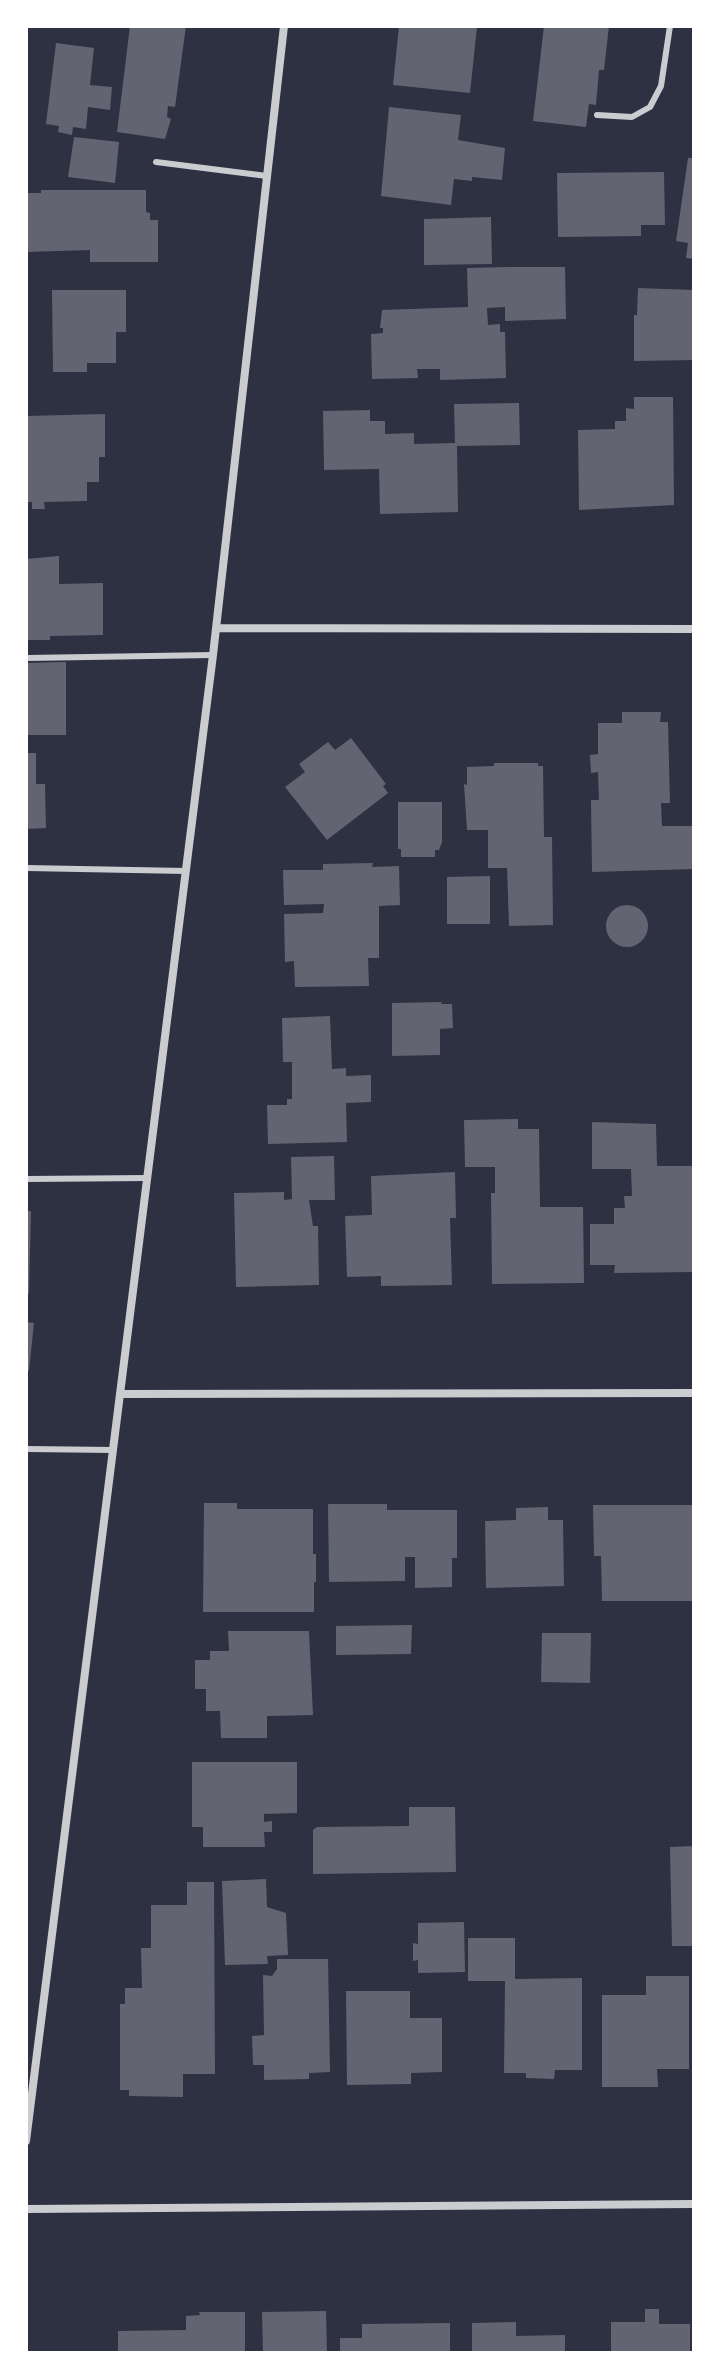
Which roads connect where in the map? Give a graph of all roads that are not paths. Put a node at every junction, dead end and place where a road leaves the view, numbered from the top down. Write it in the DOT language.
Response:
graph roads {
  1 [pos="284,26"];
  2 [pos="670,26"];
  3 [pos="597,115"];
  4 [pos="156,162"];
  5 [pos="267,176"];
  6 [pos="216,628"];
  7 [pos="694,629"];
  8 [pos="213,655"];
  9 [pos="26,658"];
  10 [pos="26,868"];
  11 [pos="186,871"];
  12 [pos="148,1178"];
  13 [pos="26,1179"];
  14 [pos="694,1393"];
  15 [pos="121,1394"];
  16 [pos="26,1449"];
  17 [pos="113,1450"];
  18 [pos="26,2141"];
  19 [pos="694,2204"];
  20 [pos="26,2209"];
  1 -- 5 [label="street"];
  2 -- 3 [label="lane"];
  4 -- 5 [label="lane"];
  5 -- 6 [label="street"];
  6 -- 7 [label="street"];
  6 -- 8 [label="street"];
  8 -- 9 [label="lane"];
  8 -- 11 [label="street"];
  10 -- 11 [label="lane"];
  11 -- 12 [label="street"];
  12 -- 13 [label="lane"];
  12 -- 15 [label="street"];
  14 -- 15 [label="street"];
  15 -- 17 [label="street"];
  16 -- 17 [label="lane"];
  17 -- 18 [label="street"];
  19 -- 20 [label="street"];
}
